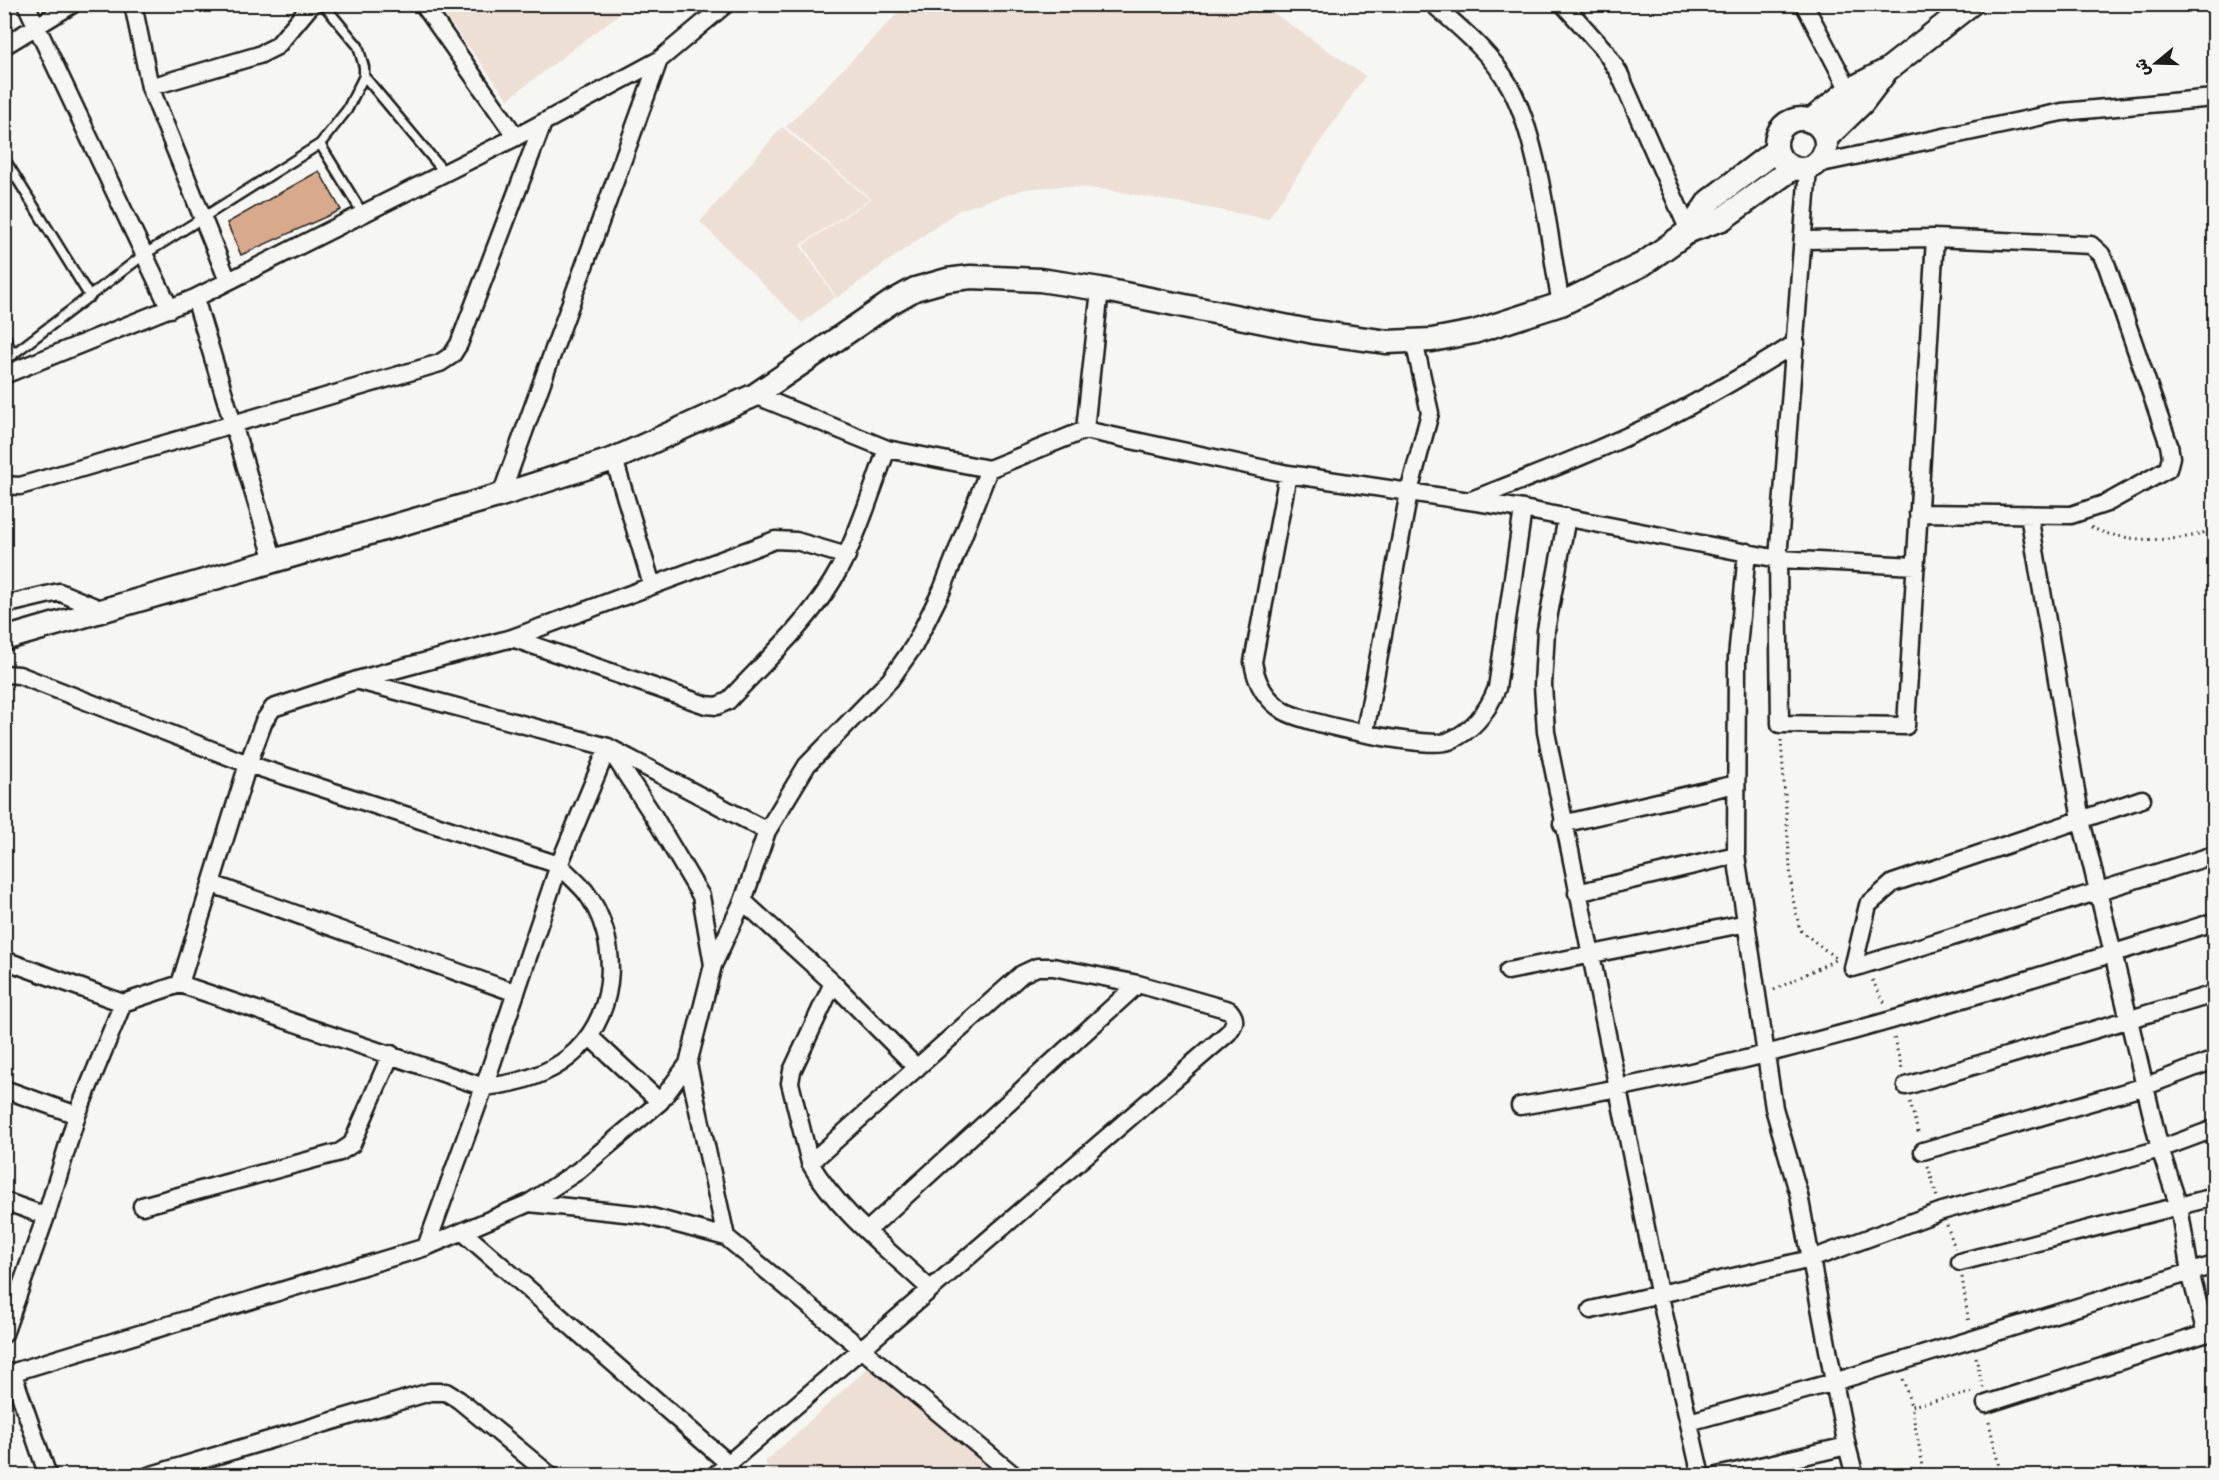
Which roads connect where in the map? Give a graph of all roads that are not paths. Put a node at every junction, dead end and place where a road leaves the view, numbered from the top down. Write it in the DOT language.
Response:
graph roads {
  1 [pos="26,4"];
  2 [pos="74,4"];
  3 [pos="133,4"];
  4 [pos="312,4"];
  5 [pos="323,4"];
  6 [pos="423,4"];
  7 [pos="726,4"];
  8 [pos="1433,4"];
  9 [pos="1563,4"];
  10 [pos="1803,4"];
  11 [pos="1971,4"];
  12 [pos="37,26"];
  13 [pos="4,46"];
  14 [pos="659,60"];
  15 [pos="1887,70"];
  16 [pos="364,76"];
  17 [pos="150,87"];
  18 [pos="1849,90"];
  19 [pos="2214,98"];
  20 [pos="1810,121"];
  21 [pos="543,123"];
  22 [pos="516,137"];
  23 [pos="1826,138"];
  24 [pos="320,144"];
  25 [pos="1776,150"];
  26 [pos="4,158"];
  27 [pos="1806,167"];
  28 [pos="445,173"];
  29 [pos="363,214"];
  30 [pos="203,219"];
  31 [pos="1689,231"];
  32 [pos="1935,238"];
  33 [pos="1805,240"];
  34 [pos="146,254"];
  35 [pos="228,281"];
  36 [pos="1100,289"];
  37 [pos="90,297"];
  38 [pos="195,298"];
  39 [pos="1561,304"];
  40 [pos="170,309"];
  41 [pos="4,334"];
  42 [pos="1414,341"];
  43 [pos="1796,343"];
  44 [pos="13,355"];
  45 [pos="4,361"];
  46 [pos="4,375"];
  47 [pos="755,395"];
  48 [pos="233,424"];
  49 [pos="1085,430"];
  50 [pos="887,449"];
  51 [pos="614,459"];
  52 [pos="988,469"];
  53 [pos="1288,474"];
  54 [pos="4,485"];
  55 [pos="1409,492"];
  56 [pos="501,495"];
  57 [pos="1468,502"];
  58 [pos="1523,509"];
  59 [pos="1918,513"];
  60 [pos="2029,515"];
  61 [pos="1567,517"];
  62 [pos="1746,552"];
  63 [pos="846,556"];
  64 [pos="1778,559"];
  65 [pos="274,561"];
  66 [pos="1916,566"];
  67 [pos="652,585"];
  68 [pos="4,605"];
  69 [pos="102,610"];
  70 [pos="512,638"];
  71 [pos="4,639"];
  72 [pos="4,674"];
  73 [pos="357,680"];
  74 [pos="1365,732"];
  75 [pos="608,747"];
  76 [pos="248,764"];
  77 [pos="1736,784"];
  78 [pos="2142,799"];
  79 [pos="2081,820"];
  80 [pos="1562,824"];
  81 [pos="767,831"];
  82 [pos="1736,855"];
  83 [pos="2214,855"];
  84 [pos="559,865"];
  85 [pos="212,884"];
  86 [pos="2099,891"];
  87 [pos="1577,893"];
  88 [pos="743,901"];
  89 [pos="2214,922"];
  90 [pos="1747,923"];
  91 [pos="2113,954"];
  92 [pos="1589,956"];
  93 [pos="4,960"];
  94 [pos="714,965"];
  95 [pos="1508,970"];
  96 [pos="833,983"];
  97 [pos="180,984"];
  98 [pos="1138,984"];
  99 [pos="516,993"];
  100 [pos="2214,994"];
  101 [pos="123,1003"];
  102 [pos="2128,1018"];
  103 [pos="589,1036"];
  104 [pos="391,1054"];
  105 [pos="1767,1056"];
  106 [pos="2214,1060"];
  107 [pos="688,1064"];
  108 [pos="917,1068"];
  109 [pos="1906,1086"];
  110 [pos="2146,1086"];
  111 [pos="484,1087"];
  112 [pos="4,1089"];
  113 [pos="1617,1090"];
  114 [pos="660,1102"];
  115 [pos="1520,1106"];
  116 [pos="77,1115"];
  117 [pos="2214,1129"];
  118 [pos="2160,1149"];
  119 [pos="1923,1151"];
  120 [pos="810,1163"];
  121 [pos="2214,1197"];
  122 [pos="4,1201"];
  123 [pos="529,1203"];
  124 [pos="142,1206"];
  125 [pos="2179,1207"];
  126 [pos="46,1216"];
  127 [pos="867,1230"];
  128 [pos="462,1232"];
  129 [pos="726,1237"];
  130 [pos="426,1247"];
  131 [pos="1811,1258"];
  132 [pos="1960,1262"];
  133 [pos="2214,1264"];
  134 [pos="2190,1272"];
  135 [pos="930,1289"];
  136 [pos="1659,1292"];
  137 [pos="1591,1310"];
  138 [pos="2210,1333"];
  139 [pos="4,1334"];
  140 [pos="860,1350"];
  141 [pos="9,1375"];
  142 [pos="1834,1382"];
  143 [pos="1984,1397"];
  144 [pos="1689,1422"];
  145 [pos="1847,1446"];
  146 [pos="730,1469"];
  147 [pos="48,1476"];
  148 [pos="148,1476"];
  149 [pos="551,1476"];
  150 [pos="714,1476"];
  151 [pos="1015,1476"];
  152 [pos="1701,1476"];
  153 [pos="1717,1476"];
  154 [pos="1855,1476"];
  1 -- 12 [label="street"];
  2 -- 12 [label="street"];
  3 -- 17 [label="street"];
  4 -- 17 [label="street"];
  5 -- 16 [label="lane"];
  6 -- 22 [label="street"];
  7 -- 14 [label="street"];
  8 -- 39 [label="street"];
  9 -- 31 [label="street"];
  10 -- 18 [label="street"];
  11 -- 15 [label="main road"];
  12 -- 13 [label="street"];
  12 -- 34 [label="street"];
  14 -- 21 [label="street"];
  14 -- 56 [label="street"];
  15 -- 18 [label="main road"];
  15 -- 23 [label="main road"];
  16 -- 24 [label="lane"];
  16 -- 28 [label="lane"];
  17 -- 30 [label="street"];
  18 -- 20 [label="main road"];
  19 -- 27 [label="street"];
  20 -- 23 [label="main road"];
  20 -- 25 [label="main road"];
  21 -- 22 [label="street"];
  21 -- 48 [label="street"];
  22 -- 28 [label="street"];
  23 -- 27 [label="main road"];
  24 -- 29 [label="lane"];
  24 -- 30 [label="lane"];
  25 -- 27 [label="main road"];
  25 -- 31 [label="main road"];
  26 -- 37 [label="lane"];
  27 -- 31 [label="main road"];
  27 -- 33 [label="street"];
  28 -- 29 [label="street"];
  29 -- 35 [label="street"];
  30 -- 34 [label="lane"];
  30 -- 35 [label="street"];
  31 -- 39 [label="main road"];
  32 -- 33 [label="street"];
  32 -- 59 [label="street"];
  32 -- 60 [label="street"];
  33 -- 43 [label="street"];
  34 -- 37 [label="lane"];
  34 -- 40 [label="street"];
  35 -- 38 [label="street"];
  36 -- 42 [label="main road"];
  36 -- 47 [label="main road"];
  36 -- 49 [label="street"];
  37 -- 44 [label="lane"];
  38 -- 40 [label="street"];
  38 -- 48 [label="street"];
  39 -- 42 [label="main road"];
  40 -- 46 [label="street"];
  41 -- 44 [label="lane"];
  42 -- 55 [label="street"];
  43 -- 57 [label="street"];
  43 -- 64 [label="street"];
  44 -- 45 [label="lane"];
  47 -- 50 [label="street"];
  47 -- 51 [label="main road"];
  48 -- 54 [label="street"];
  48 -- 65 [label="street"];
  49 -- 52 [label="street"];
  49 -- 53 [label="street"];
  50 -- 52 [label="street"];
  50 -- 63 [label="street"];
  51 -- 56 [label="main road"];
  51 -- 67 [label="street"];
  52 -- 81 [label="street"];
  53 -- 55 [label="street"];
  53 -- 74 [label="street"];
  55 -- 57 [label="street"];
  55 -- 74 [label="street"];
  56 -- 65 [label="main road"];
  57 -- 58 [label="street"];
  58 -- 61 [label="street"];
  58 -- 74 [label="street"];
  59 -- 60 [label="street"];
  59 -- 66 [label="street"];
  60 -- 79 [label="street"];
  61 -- 62 [label="street"];
  61 -- 80 [label="street"];
  62 -- 64 [label="street"];
  62 -- 77 [label="street"];
  63 -- 67 [label="street"];
  63 -- 70 [label="street"];
  64 -- 66 [label="street"];
  64 -- 66 [label="street"];
  65 -- 69 [label="main road"];
  67 -- 70 [label="street"];
  68 -- 69 [label="street"];
  69 -- 71 [label="main road"];
  70 -- 73 [label="street"];
  72 -- 76 [label="street"];
  73 -- 75 [label="street"];
  73 -- 76 [label="street"];
  75 -- 81 [label="street"];
  75 -- 84 [label="street"];
  75 -- 94 [label="street"];
  76 -- 84 [label="street"];
  76 -- 85 [label="street"];
  77 -- 80 [label="street"];
  77 -- 82 [label="street"];
  78 -- 79 [label="street"];
  79 -- 86 [label="street"];
  79 -- 86 [label="street"];
  80 -- 87 [label="street"];
  81 -- 88 [label="street"];
  82 -- 87 [label="street"];
  82 -- 90 [label="street"];
  83 -- 86 [label="street"];
  84 -- 99 [label="street"];
  84 -- 103 [label="street"];
  85 -- 97 [label="street"];
  85 -- 99 [label="street"];
  86 -- 91 [label="street"];
  87 -- 92 [label="street"];
  88 -- 94 [label="street"];
  88 -- 96 [label="street"];
  89 -- 91 [label="street"];
  90 -- 92 [label="street"];
  90 -- 105 [label="street"];
  91 -- 102 [label="street"];
  91 -- 105 [label="street"];
  92 -- 95 [label="street"];
  92 -- 113 [label="street"];
  93 -- 101 [label="street"];
  94 -- 107 [label="street"];
  96 -- 108 [label="street"];
  96 -- 120 [label="street"];
  97 -- 101 [label="street"];
  97 -- 104 [label="street"];
  98 -- 108 [label="street"];
  98 -- 127 [label="street"];
  98 -- 135 [label="street"];
  99 -- 111 [label="street"];
  100 -- 102 [label="street"];
  101 -- 116 [label="street"];
  102 -- 109 [label="street"];
  102 -- 110 [label="street"];
  103 -- 111 [label="street"];
  103 -- 114 [label="street"];
  104 -- 111 [label="street"];
  104 -- 124 [label="street"];
  105 -- 113 [label="street"];
  105 -- 131 [label="street"];
  106 -- 110 [label="street"];
  107 -- 114 [label="street"];
  107 -- 129 [label="street"];
  108 -- 120 [label="street"];
  110 -- 118 [label="street"];
  110 -- 119 [label="street"];
  111 -- 130 [label="street"];
  112 -- 116 [label="street"];
  113 -- 115 [label="street"];
  113 -- 136 [label="street"];
  114 -- 123 [label="street"];
  116 -- 126 [label="street"];
  117 -- 118 [label="street"];
  118 -- 125 [label="street"];
  118 -- 131 [label="street"];
  120 -- 127 [label="street"];
  121 -- 125 [label="street"];
  122 -- 126 [label="street"];
  123 -- 128 [label="street"];
  123 -- 129 [label="street"];
  125 -- 132 [label="street"];
  125 -- 134 [label="street"];
  126 -- 139 [label="street"];
  127 -- 135 [label="street"];
  128 -- 130 [label="street"];
  128 -- 146 [label="street"];
  129 -- 140 [label="street"];
  130 -- 141 [label="street"];
  131 -- 136 [label="street"];
  131 -- 142 [label="street"];
  133 -- 134 [label="street"];
  134 -- 138 [label="street"];
  134 -- 142 [label="street"];
  135 -- 140 [label="street"];
  136 -- 137 [label="street"];
  136 -- 144 [label="street"];
  138 -- 143 [label="street"];
  140 -- 146 [label="street"];
  140 -- 151 [label="street"];
  141 -- 147 [label="street"];
  142 -- 144 [label="street"];
  142 -- 145 [label="street"];
  144 -- 152 [label="street"];
  145 -- 153 [label="street"];
  145 -- 154 [label="street"];
  146 -- 150 [label="street"];
  148 -- 149 [label="street"];
}
